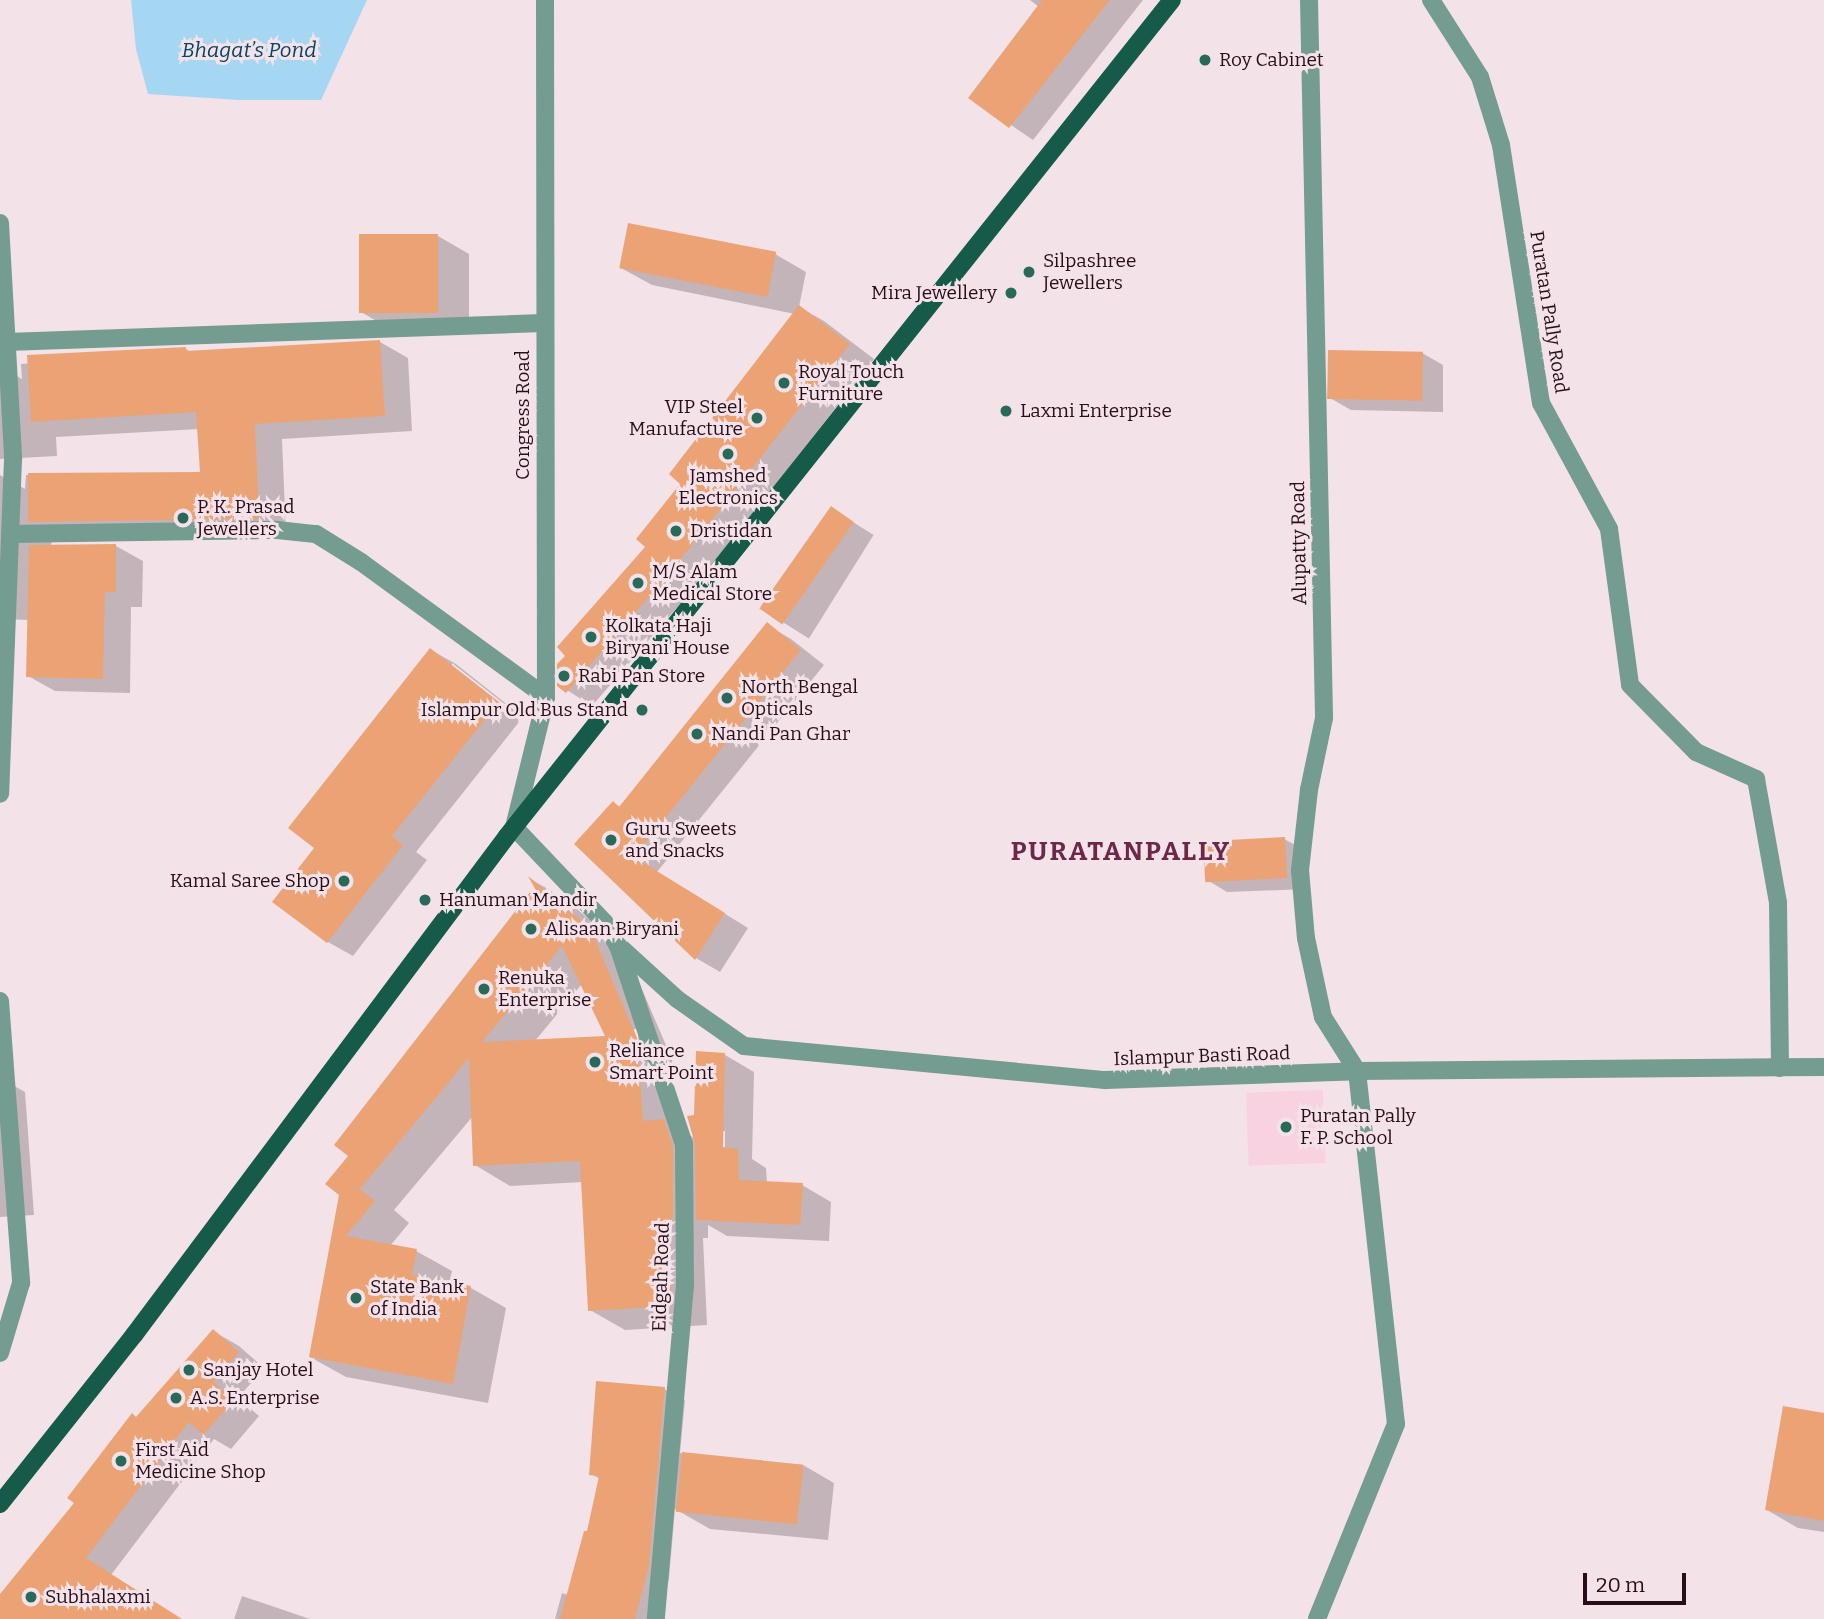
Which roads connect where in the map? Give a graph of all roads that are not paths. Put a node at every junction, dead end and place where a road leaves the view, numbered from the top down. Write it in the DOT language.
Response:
graph roads {
  1 [pos="545,0"];
  2 [pos="1172,0"];
  3 [pos="1309,0"];
  4 [pos="1431,0"];
  5 [pos="0,223"];
  6 [pos="543,323"];
  7 [pos="7,342"];
  8 [pos="10,534"];
  9 [pos="546,696"];
  10 [pos="0,794"];
  11 [pos="514,827"];
  12 [pos="618,946"];
  13 [pos="0,1001"];
  14 [pos="1824,1067"];
  15 [pos="1780,1068"];
  16 [pos="1357,1071"];
  17 [pos="0,1353"];
  18 [pos="0,1504"];
  19 [pos="656,1619"];
  20 [pos="1317,1619"];
  1 -- 6 [label="street, Congress Road"];
  2 -- 11 [label="main road"];
  3 -- 16 [label="street, Alupatty Road"];
  4 -- 15 [label="street, Puratan Pally Road"];
  5 -- 7 [label="street"];
  6 -- 7 [label="street"];
  6 -- 9 [label="street, Congress Road"];
  7 -- 8 [label="street"];
  8 -- 9 [label="street"];
  8 -- 10 [label="street"];
  9 -- 11 [label="street, Congress Road"];
  11 -- 12 [label="street"];
  11 -- 18 [label="main road"];
  12 -- 16 [label="street, Islampur Basti Road"];
  12 -- 19 [label="street, Eidgah Road"];
  13 -- 17 [label="street"];
  14 -- 15 [label="street, Islampur Basti Road"];
  15 -- 16 [label="street, Islampur Basti Road"];
  16 -- 20 [label="street"];
}
